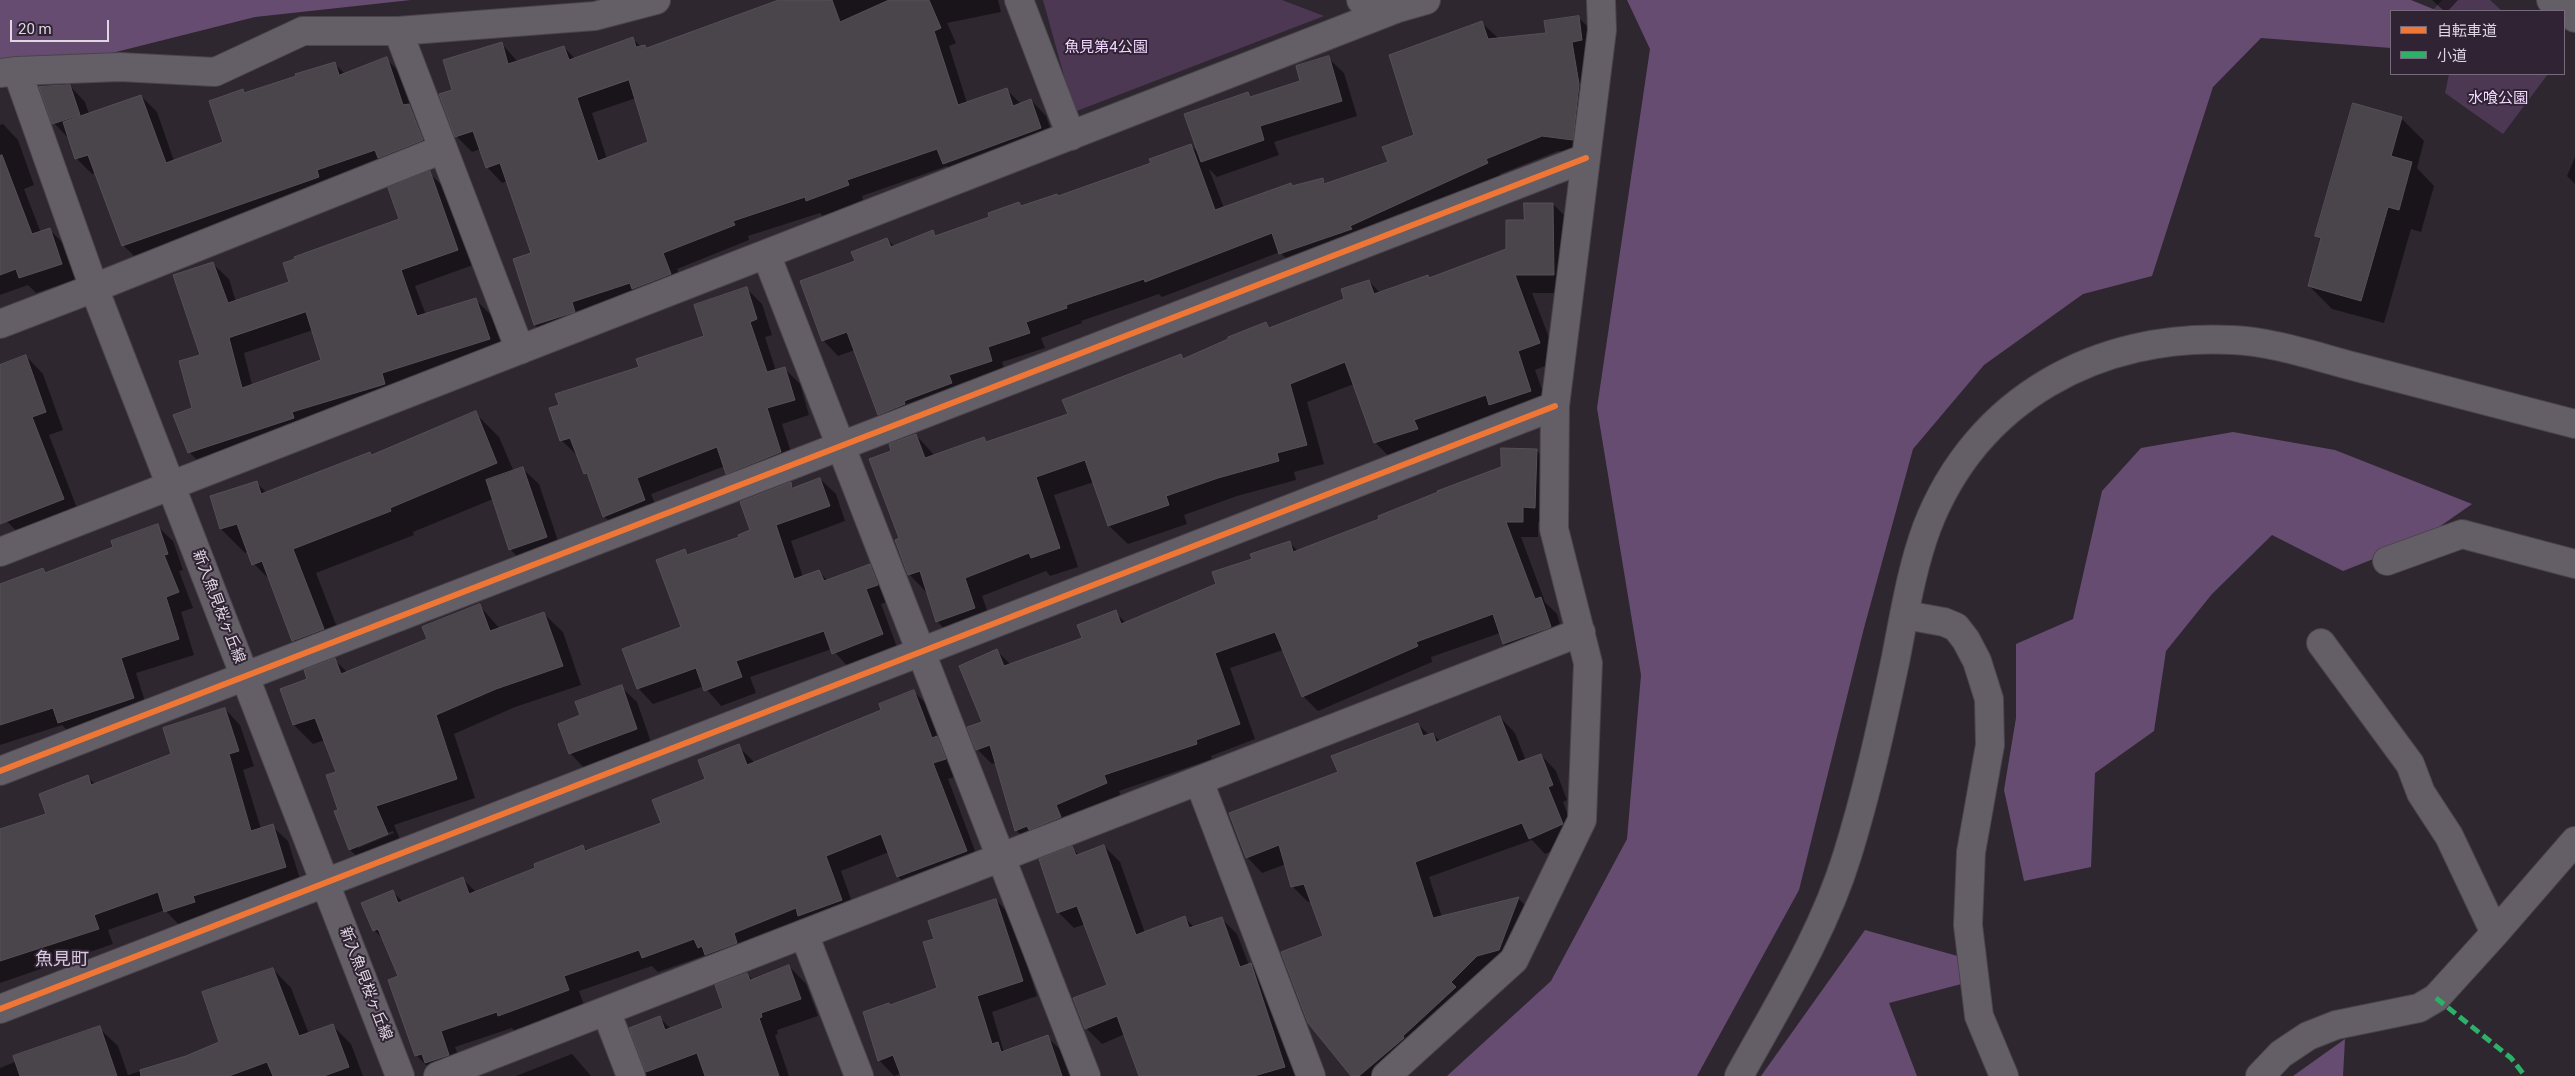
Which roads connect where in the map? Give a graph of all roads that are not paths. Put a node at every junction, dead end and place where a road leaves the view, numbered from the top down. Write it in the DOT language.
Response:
graph roads {
  1 [pos="656,0"];
  2 [pos="1019,0"];
  3 [pos="1361,0"];
  4 [pos="1426,0"];
  5 [pos="1601,0"];
  6 [pos="2551,0"];
  7 [pos="1398,8"];
  8 [pos="2564,10"];
  9 [pos="398,31"];
  10 [pos="8,72"];
  11 [pos="1071,136"];
  12 [pos="443,149"];
  13 [pos="1586,158"];
  14 [pos="766,254"];
  15 [pos="94,288"];
  16 [pos="0,324"];
  17 [pos="520,350"];
  18 [pos="1555,406"];
  19 [pos="2575,424"];
  20 [pos="841,446"];
  21 [pos="171,486"];
  22 [pos="0,552"];
  23 [pos="2386,561"];
  24 [pos="2575,564"];
  25 [pos="1905,615"];
  26 [pos="1581,632"];
  27 [pos="2321,643"];
  28 [pos="920,651"];
  29 [pos="246,676"];
  30 [pos="0,771"];
  31 [pos="1199,781"];
  32 [pos="2575,841"];
  33 [pos="1001,858"];
  34 [pos="326,882"];
  35 [pos="804,934"];
  36 [pos="2495,934"];
  37 [pos="0,1009"];
  38 [pos="606,1011"];
  39 [pos="400,1076"];
  40 [pos="438,1076"];
  41 [pos="631,1076"];
  42 [pos="859,1076"];
  43 [pos="1086,1076"];
  44 [pos="1311,1076"];
  45 [pos="1386,1076"];
  46 [pos="1739,1076"];
  47 [pos="2004,1076"];
  48 [pos="2260,1076"];
  1 -- 9 [label="street"];
  2 -- 11 [label="street"];
  3 -- 7 [label="street"];
  4 -- 7 [label="street"];
  5 -- 13 [label="street"];
  6 -- 8 [label="street"];
  7 -- 11 [label="street"];
  9 -- 10 [label="street"];
  9 -- 12 [label="street"];
  10 -- 15 [label="street, 新入魚見桜ヶ丘線"];
  11 -- 14 [label="street"];
  12 -- 15 [label="street"];
  12 -- 17 [label="street"];
  13 -- 18 [label="street"];
  13 -- 20 [label="street"];
  14 -- 17 [label="street"];
  14 -- 20 [label="street"];
  15 -- 16 [label="street"];
  15 -- 21 [label="street, 新入魚見桜ヶ丘線"];
  17 -- 21 [label="street"];
  18 -- 26 [label="street"];
  18 -- 28 [label="street"];
  19 -- 25 [label="street"];
  20 -- 28 [label="street"];
  20 -- 29 [label="street"];
  21 -- 22 [label="street"];
  21 -- 29 [label="street, 新入魚見桜ヶ丘線"];
  23 -- 24 [label="street"];
  25 -- 46 [label="street"];
  25 -- 47 [label="street"];
  26 -- 31 [label="street"];
  26 -- 45 [label="street"];
  27 -- 36 [label="street"];
  28 -- 33 [label="street"];
  28 -- 34 [label="street"];
  29 -- 30 [label="street"];
  29 -- 34 [label="street, 新入魚見桜ヶ丘線"];
  31 -- 33 [label="street"];
  31 -- 44 [label="street"];
  32 -- 36 [label="street"];
  33 -- 35 [label="street"];
  33 -- 43 [label="street"];
  34 -- 37 [label="street"];
  34 -- 39 [label="street, 新入魚見桜ヶ丘線"];
  35 -- 38 [label="street"];
  35 -- 42 [label="street"];
  36 -- 48 [label="street"];
  38 -- 40 [label="street"];
  38 -- 41 [label="street"];
}
